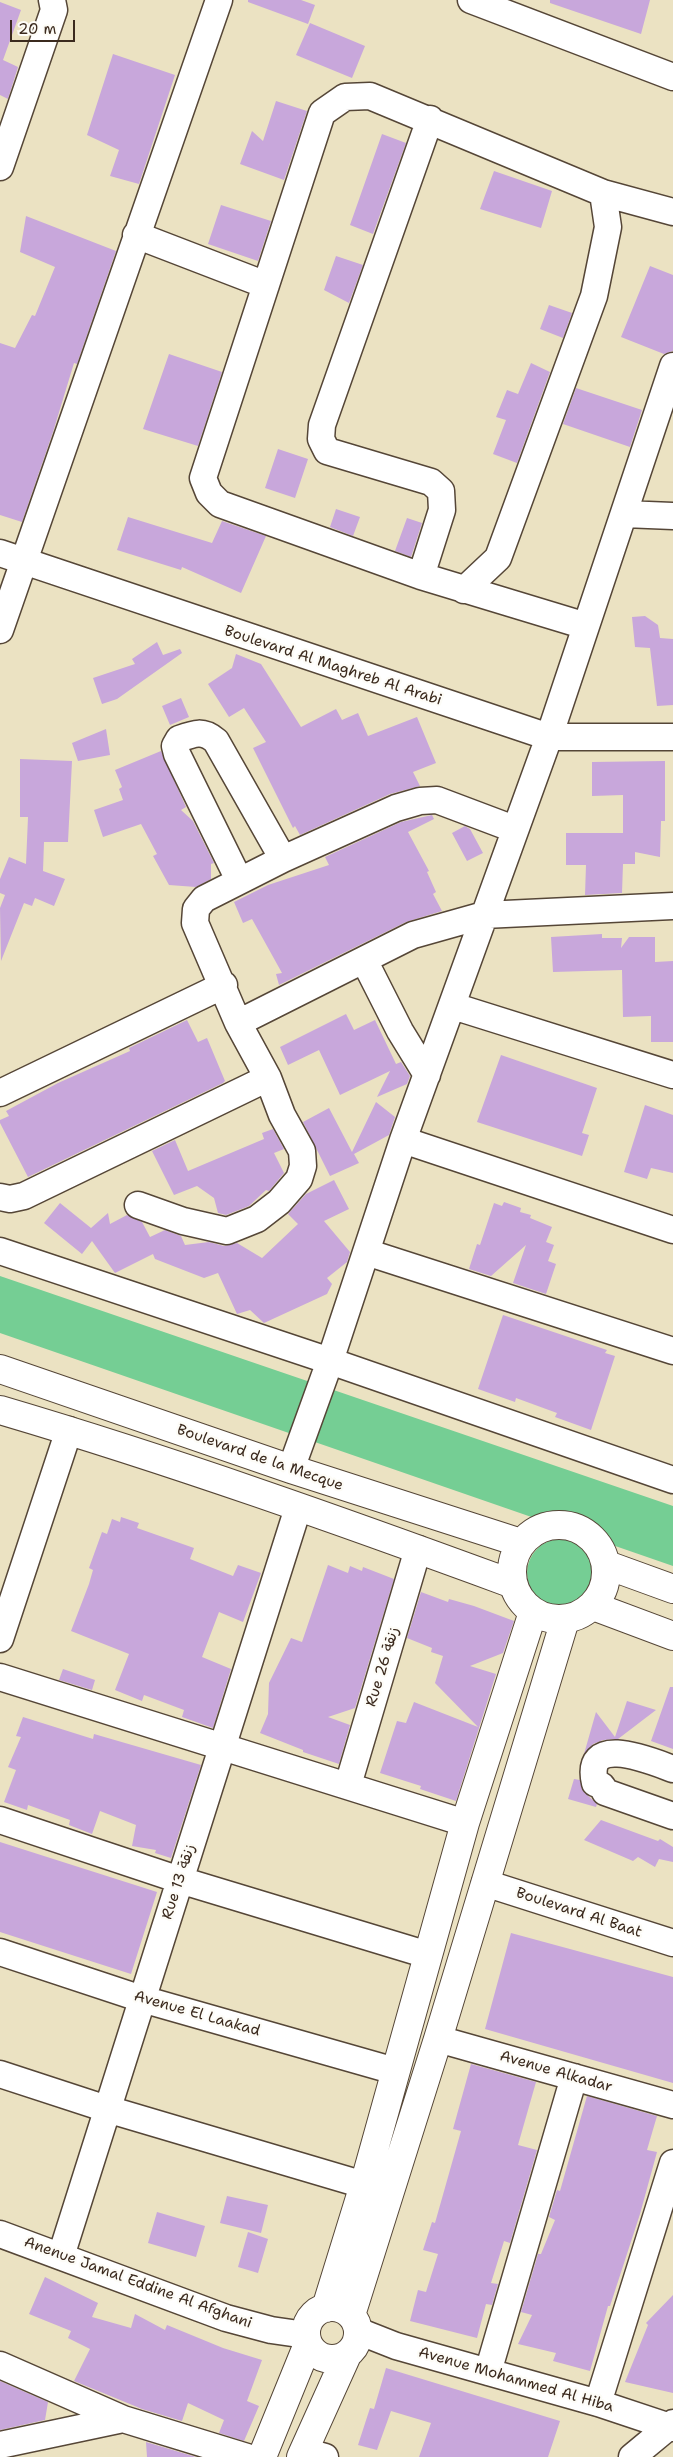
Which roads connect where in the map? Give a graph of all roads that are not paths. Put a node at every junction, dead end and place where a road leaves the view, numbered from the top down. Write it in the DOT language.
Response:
graph roads {
  1 [pos="52,0"];
  2 [pos="220,0"];
  3 [pos="471,0"];
  4 [pos="673,77"];
  5 [pos="430,119"];
  6 [pos="0,167"];
  7 [pos="603,193"];
  8 [pos="673,212"];
  9 [pos="136,235"];
  10 [pos="266,285"];
  11 [pos="673,366"];
  12 [pos="624,514"];
  13 [pos="673,516"];
  14 [pos="12,557"];
  15 [pos="421,576"];
  16 [pos="464,590"];
  17 [pos="586,626"];
  18 [pos="0,630"];
  19 [pos="549,737"];
  20 [pos="673,737"];
  21 [pos="514,829"];
  22 [pos="283,859"];
  23 [pos="239,880"];
  24 [pos="673,906"];
  25 [pos="484,915"];
  26 [pos="364,960"];
  27 [pos="224,985"];
  28 [pos="453,1006"];
  29 [pos="238,1023"];
  30 [pos="427,1075"];
  31 [pos="673,1075"];
  32 [pos="268,1078"];
  33 [pos="0,1093"];
  34 [pos="403,1140"];
  35 [pos="0,1197"];
  36 [pos="138,1205"];
  37 [pos="673,1230"];
  38 [pos="0,1251"];
  39 [pos="366,1252"];
  40 [pos="673,1351"];
  41 [pos="330,1361"];
  42 [pos="0,1369"];
  43 [pos="0,1410"];
  44 [pos="69,1430"];
  45 [pos="291,1469"];
  46 [pos="673,1480"];
  47 [pos="298,1508"];
  48 [pos="521,1543"];
  49 [pos="418,1549"];
  50 [pos="607,1565"];
  51 [pos="513,1584"];
  52 [pos="673,1589"];
  53 [pos="593,1606"];
  54 [pos="533,1612"];
  55 [pos="565,1620"];
  56 [pos="673,1636"];
  57 [pos="0,1639"];
  58 [pos="0,1677"];
  59 [pos="222,1746"];
  60 [pos="673,1769"];
  61 [pos="348,1785"];
  62 [pos="673,1816"];
  63 [pos="0,1820"];
  64 [pos="465,1823"];
  65 [pos="180,1880"];
  66 [pos="485,1883"];
  67 [pos="672,1939"];
  68 [pos="0,1952"];
  69 [pos="428,1955"];
  70 [pos="142,1998"];
  71 [pos="438,2039"];
  72 [pos="395,2071"];
  73 [pos="0,2074"];
  74 [pos="574,2076"];
  75 [pos="673,2104"];
  76 [pos="107,2109"];
  77 [pos="673,2163"];
  78 [pos="364,2185"];
  79 [pos="2,2242"];
  80 [pos="61,2256"];
  81 [pos="345,2327"];
  82 [pos="307,2340"];
  83 [pos="0,2365"];
  84 [pos="488,2372"];
  85 [pos="598,2403"];
  86 [pos="123,2419"];
  87 [pos="672,2426"];
  88 [pos="0,2445"];
  89 [pos="310,2455"];
  90 [pos="247,2457"];
  91 [pos="262,2457"];
  92 [pos="632,2457"];
  1 -- 6 [label="street"];
  2 -- 9 [label="street"];
  3 -- 4 [label="street"];
  5 -- 7 [label="street"];
  5 -- 10 [label="street"];
  5 -- 15 [label="street"];
  7 -- 8 [label="street"];
  7 -- 16 [label="street"];
  9 -- 10 [label="street"];
  9 -- 14 [label="street"];
  10 -- 15 [label="street"];
  11 -- 12 [label="street"];
  12 -- 13 [label="street"];
  12 -- 17 [label="street"];
  14 -- 18 [label="street"];
  14 -- 19 [label="street, Boulevard Al Maghreb Al Arabi"];
  15 -- 16 [label="street"];
  16 -- 17 [label="street"];
  17 -- 19 [label="street"];
  19 -- 20 [label="street, Boulevard Al Maghreb Al Arabi"];
  19 -- 21 [label="street"];
  21 -- 22 [label="street"];
  21 -- 25 [label="street"];
  22 -- 23 [label="street"];
  22 -- 23 [label="street"];
  23 -- 27 [label="street"];
  24 -- 25 [label="street"];
  25 -- 26 [label="street"];
  25 -- 28 [label="street"];
  26 -- 29 [label="street"];
  26 -- 30 [label="street"];
  27 -- 29 [label="street"];
  27 -- 33 [label="street"];
  28 -- 30 [label="street"];
  28 -- 31 [label="street"];
  29 -- 32 [label="street"];
  30 -- 34 [label="street"];
  32 -- 35 [label="street"];
  32 -- 36 [label="street"];
  34 -- 37 [label="street"];
  34 -- 39 [label="street"];
  38 -- 41 [label="street"];
  39 -- 40 [label="street"];
  39 -- 41 [label="street"];
  41 -- 45 [label="street"];
  41 -- 46 [label="street"];
  42 -- 45 [label="main road, Boulevard de la Mecque"];
  43 -- 44 [label="main road"];
  44 -- 47 [label="main road"];
  44 -- 57 [label="street"];
  45 -- 48 [label="main road, Boulevard de la Mecque"];
  47 -- 49 [label="main road"];
  47 -- 59 [label="street, Rue 13 زنقة"];
  48 -- 50 [label="main road"];
  48 -- 51 [label="main road"];
  49 -- 51 [label="main road"];
  49 -- 61 [label="street, Rue 26 زنقة"];
  50 -- 52 [label="main road"];
  50 -- 53 [label="main road"];
  51 -- 54 [label="main road"];
  53 -- 55 [label="main road"];
  53 -- 56 [label="main road"];
  54 -- 55 [label="main road"];
  54 -- 64 [label="main road"];
  55 -- 66 [label="main road"];
  58 -- 59 [label="street"];
  59 -- 61 [label="street"];
  59 -- 65 [label="street, Rue 13 زنقة"];
  60 -- 62 [label="street"];
  61 -- 64 [label="street"];
  63 -- 65 [label="street"];
  64 -- 69 [label="main road"];
  65 -- 69 [label="street"];
  65 -- 70 [label="street, Rue 13 زنقة"];
  66 -- 67 [label="street, Boulevard Al Baat"];
  66 -- 71 [label="main road"];
  68 -- 70 [label="street, Avenue El Laakad"];
  69 -- 72 [label="main road"];
  70 -- 72 [label="street, Avenue El Laakad"];
  70 -- 76 [label="street, Rue 13 زنقة"];
  71 -- 74 [label="street, Avenue Alkadar"];
  71 -- 81 [label="main road"];
  72 -- 78 [label="main road"];
  73 -- 76 [label="street"];
  74 -- 75 [label="street, Avenue Alkadar"];
  74 -- 84 [label="street"];
  76 -- 78 [label="street"];
  76 -- 80 [label="street, Rue 13 زنقة"];
  77 -- 85 [label="street"];
  78 -- 81 [label="main road"];
  79 -- 80 [label="street, Anenue Jamal Eddine Al Afghani"];
  80 -- 82 [label="street, Anenue Jamal Eddine Al Afghani"];
  81 -- 82 [label="main road"];
  81 -- 82 [label="main road"];
  81 -- 84 [label="street, Avenue Mohammed Al Hiba"];
  81 -- 89 [label="main road"];
  82 -- 91 [label="main road"];
  83 -- 86 [label="street"];
  84 -- 85 [label="street, Avenue Mohammed Al Hiba"];
  85 -- 87 [label="street, Avenue Mohammed Al Hiba"];
  86 -- 88 [label="street"];
  86 -- 90 [label="street"];
  87 -- 92 [label="street"];
}
